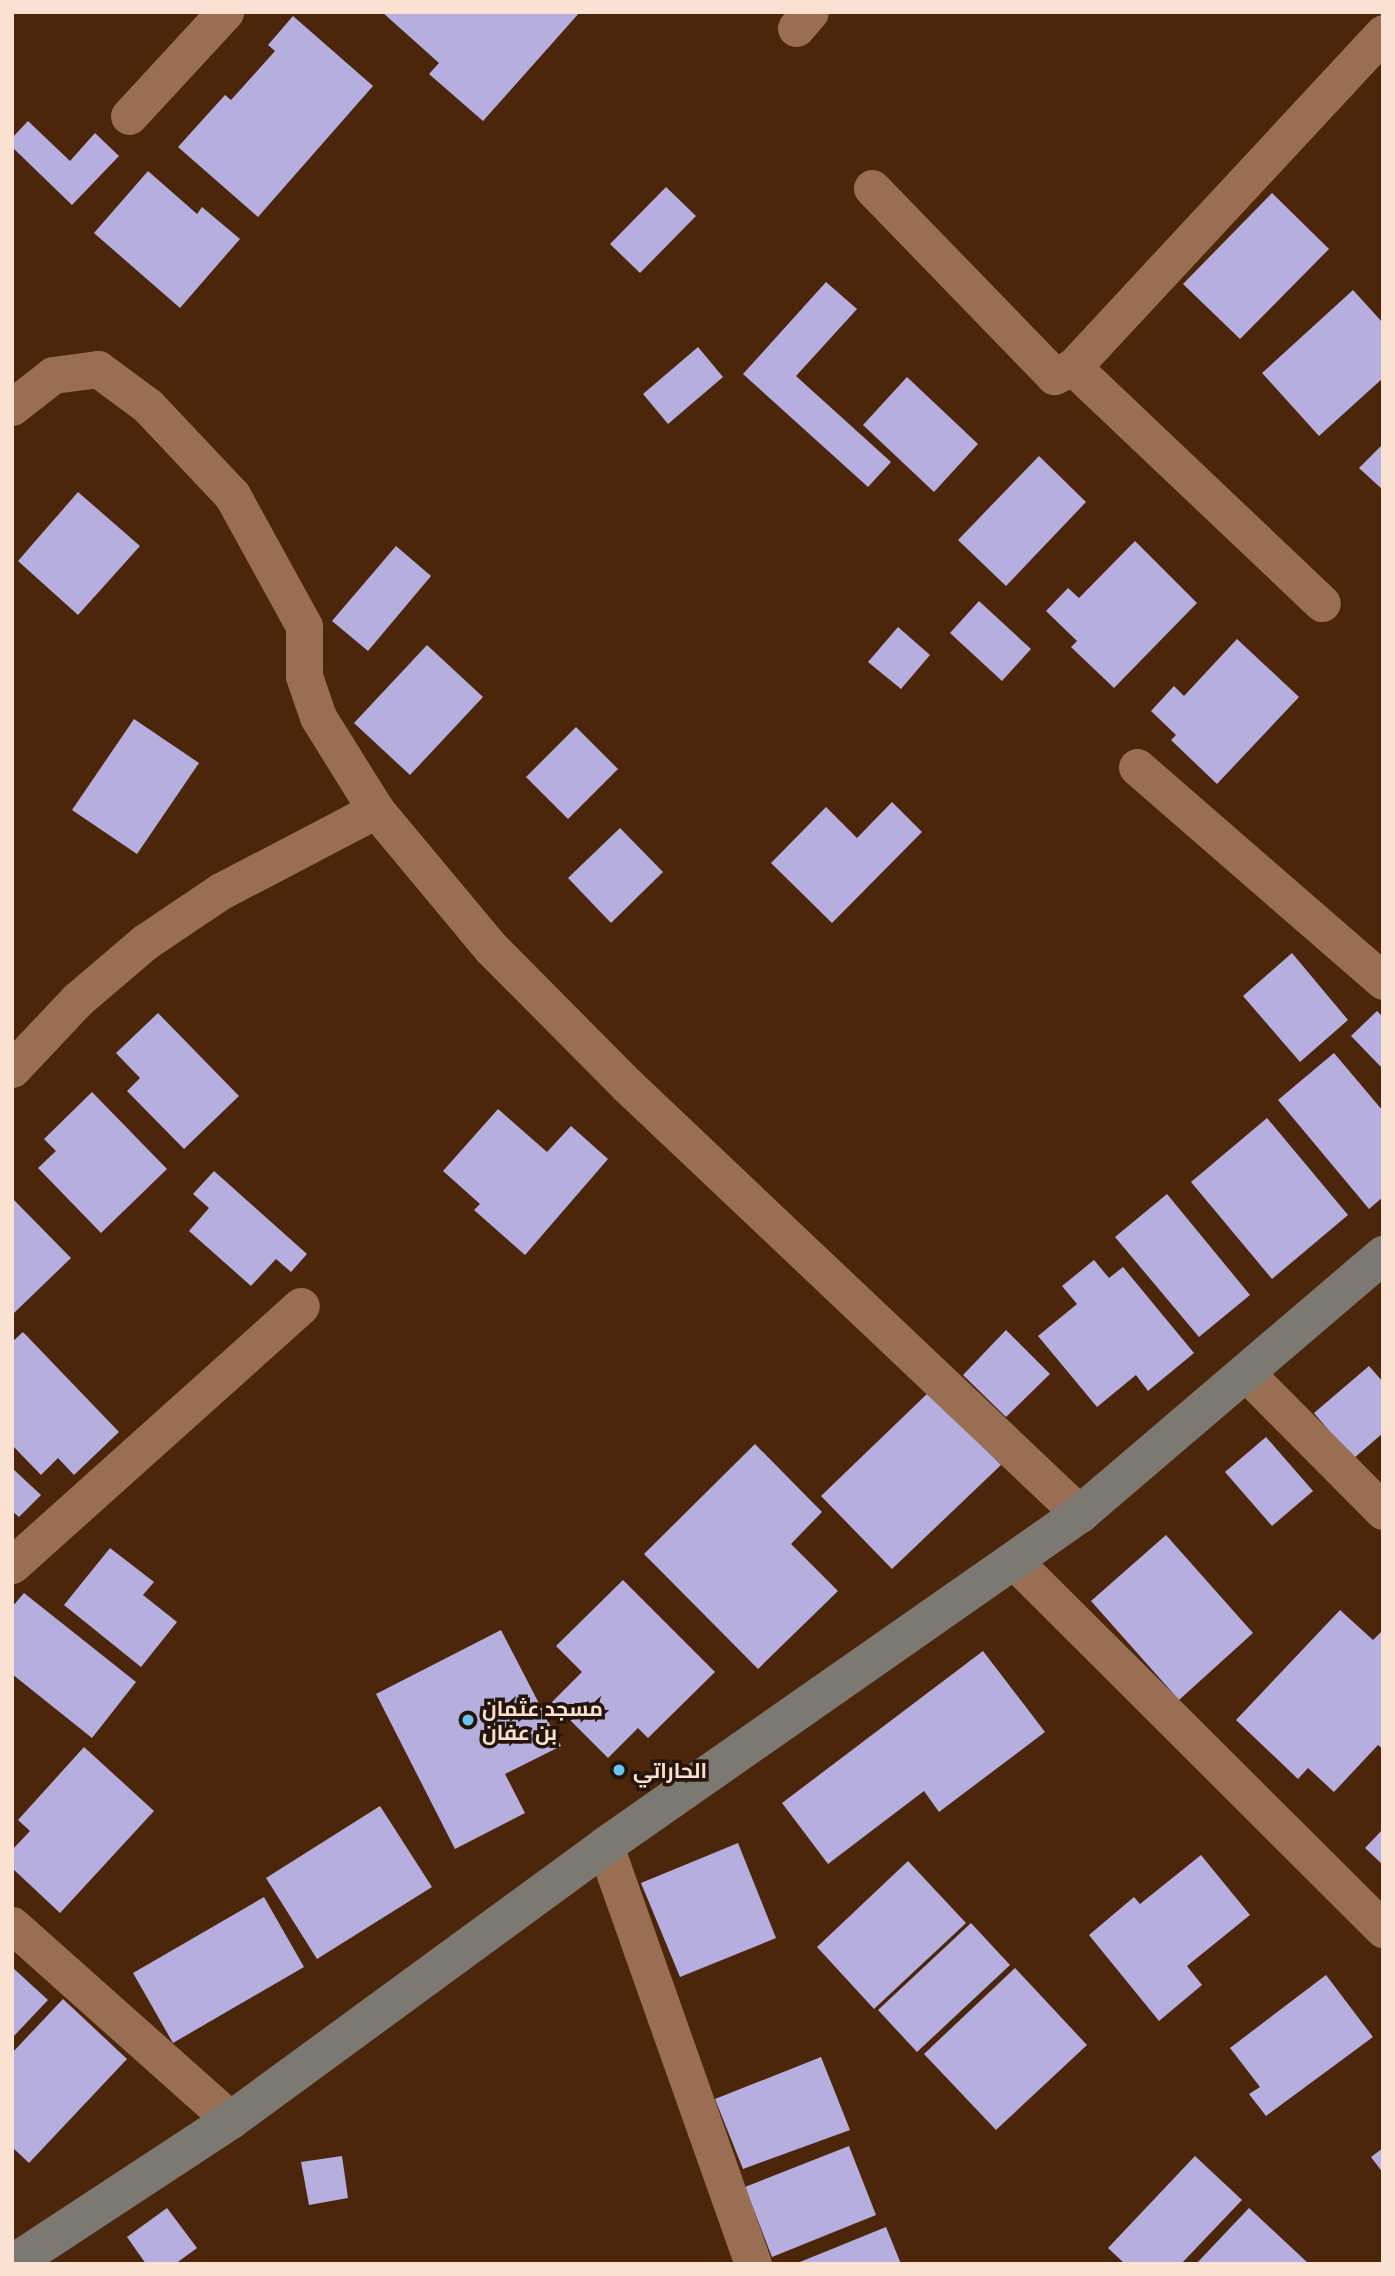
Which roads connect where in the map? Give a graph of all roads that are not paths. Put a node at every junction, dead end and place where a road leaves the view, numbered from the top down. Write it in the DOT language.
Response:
graph roads {
  1 [pos="225,12"];
  2 [pos="1383,33"];
  3 [pos="129,116"];
  4 [pos="872,188"];
  5 [pos="1073,367"];
  6 [pos="12,407"];
  7 [pos="1322,603"];
  8 [pos="1137,767"];
  9 [pos="376,810"];
  10 [pos="1383,981"];
  11 [pos="12,1069"];
  12 [pos="1383,1255"];
  13 [pos="301,1306"];
  14 [pos="1248,1375"];
  15 [pos="1383,1511"];
  16 [pos="1080,1514"];
  17 [pos="1013,1560"];
  18 [pos="12,1565"];
  19 [pos="605,1846"];
  20 [pos="12,1925"];
  21 [pos="1383,1929"];
  22 [pos="231,2120"];
  23 [pos="12,2264"];
  24 [pos="752,2264"];
  1 -- 3 [label="street"];
  2 -- 5 [label="street"];
  4 -- 5 [label="street"];
  5 -- 7 [label="street"];
  6 -- 9 [label="street"];
  8 -- 10 [label="street"];
  9 -- 11 [label="street"];
  9 -- 16 [label="street"];
  12 -- 14 [label="main road"];
  13 -- 18 [label="street"];
  14 -- 15 [label="street"];
  14 -- 16 [label="main road"];
  16 -- 17 [label="main road"];
  17 -- 19 [label="main road"];
  17 -- 21 [label="street"];
  19 -- 22 [label="main road"];
  19 -- 24 [label="street"];
  20 -- 22 [label="street"];
  22 -- 23 [label="main road"];
}
